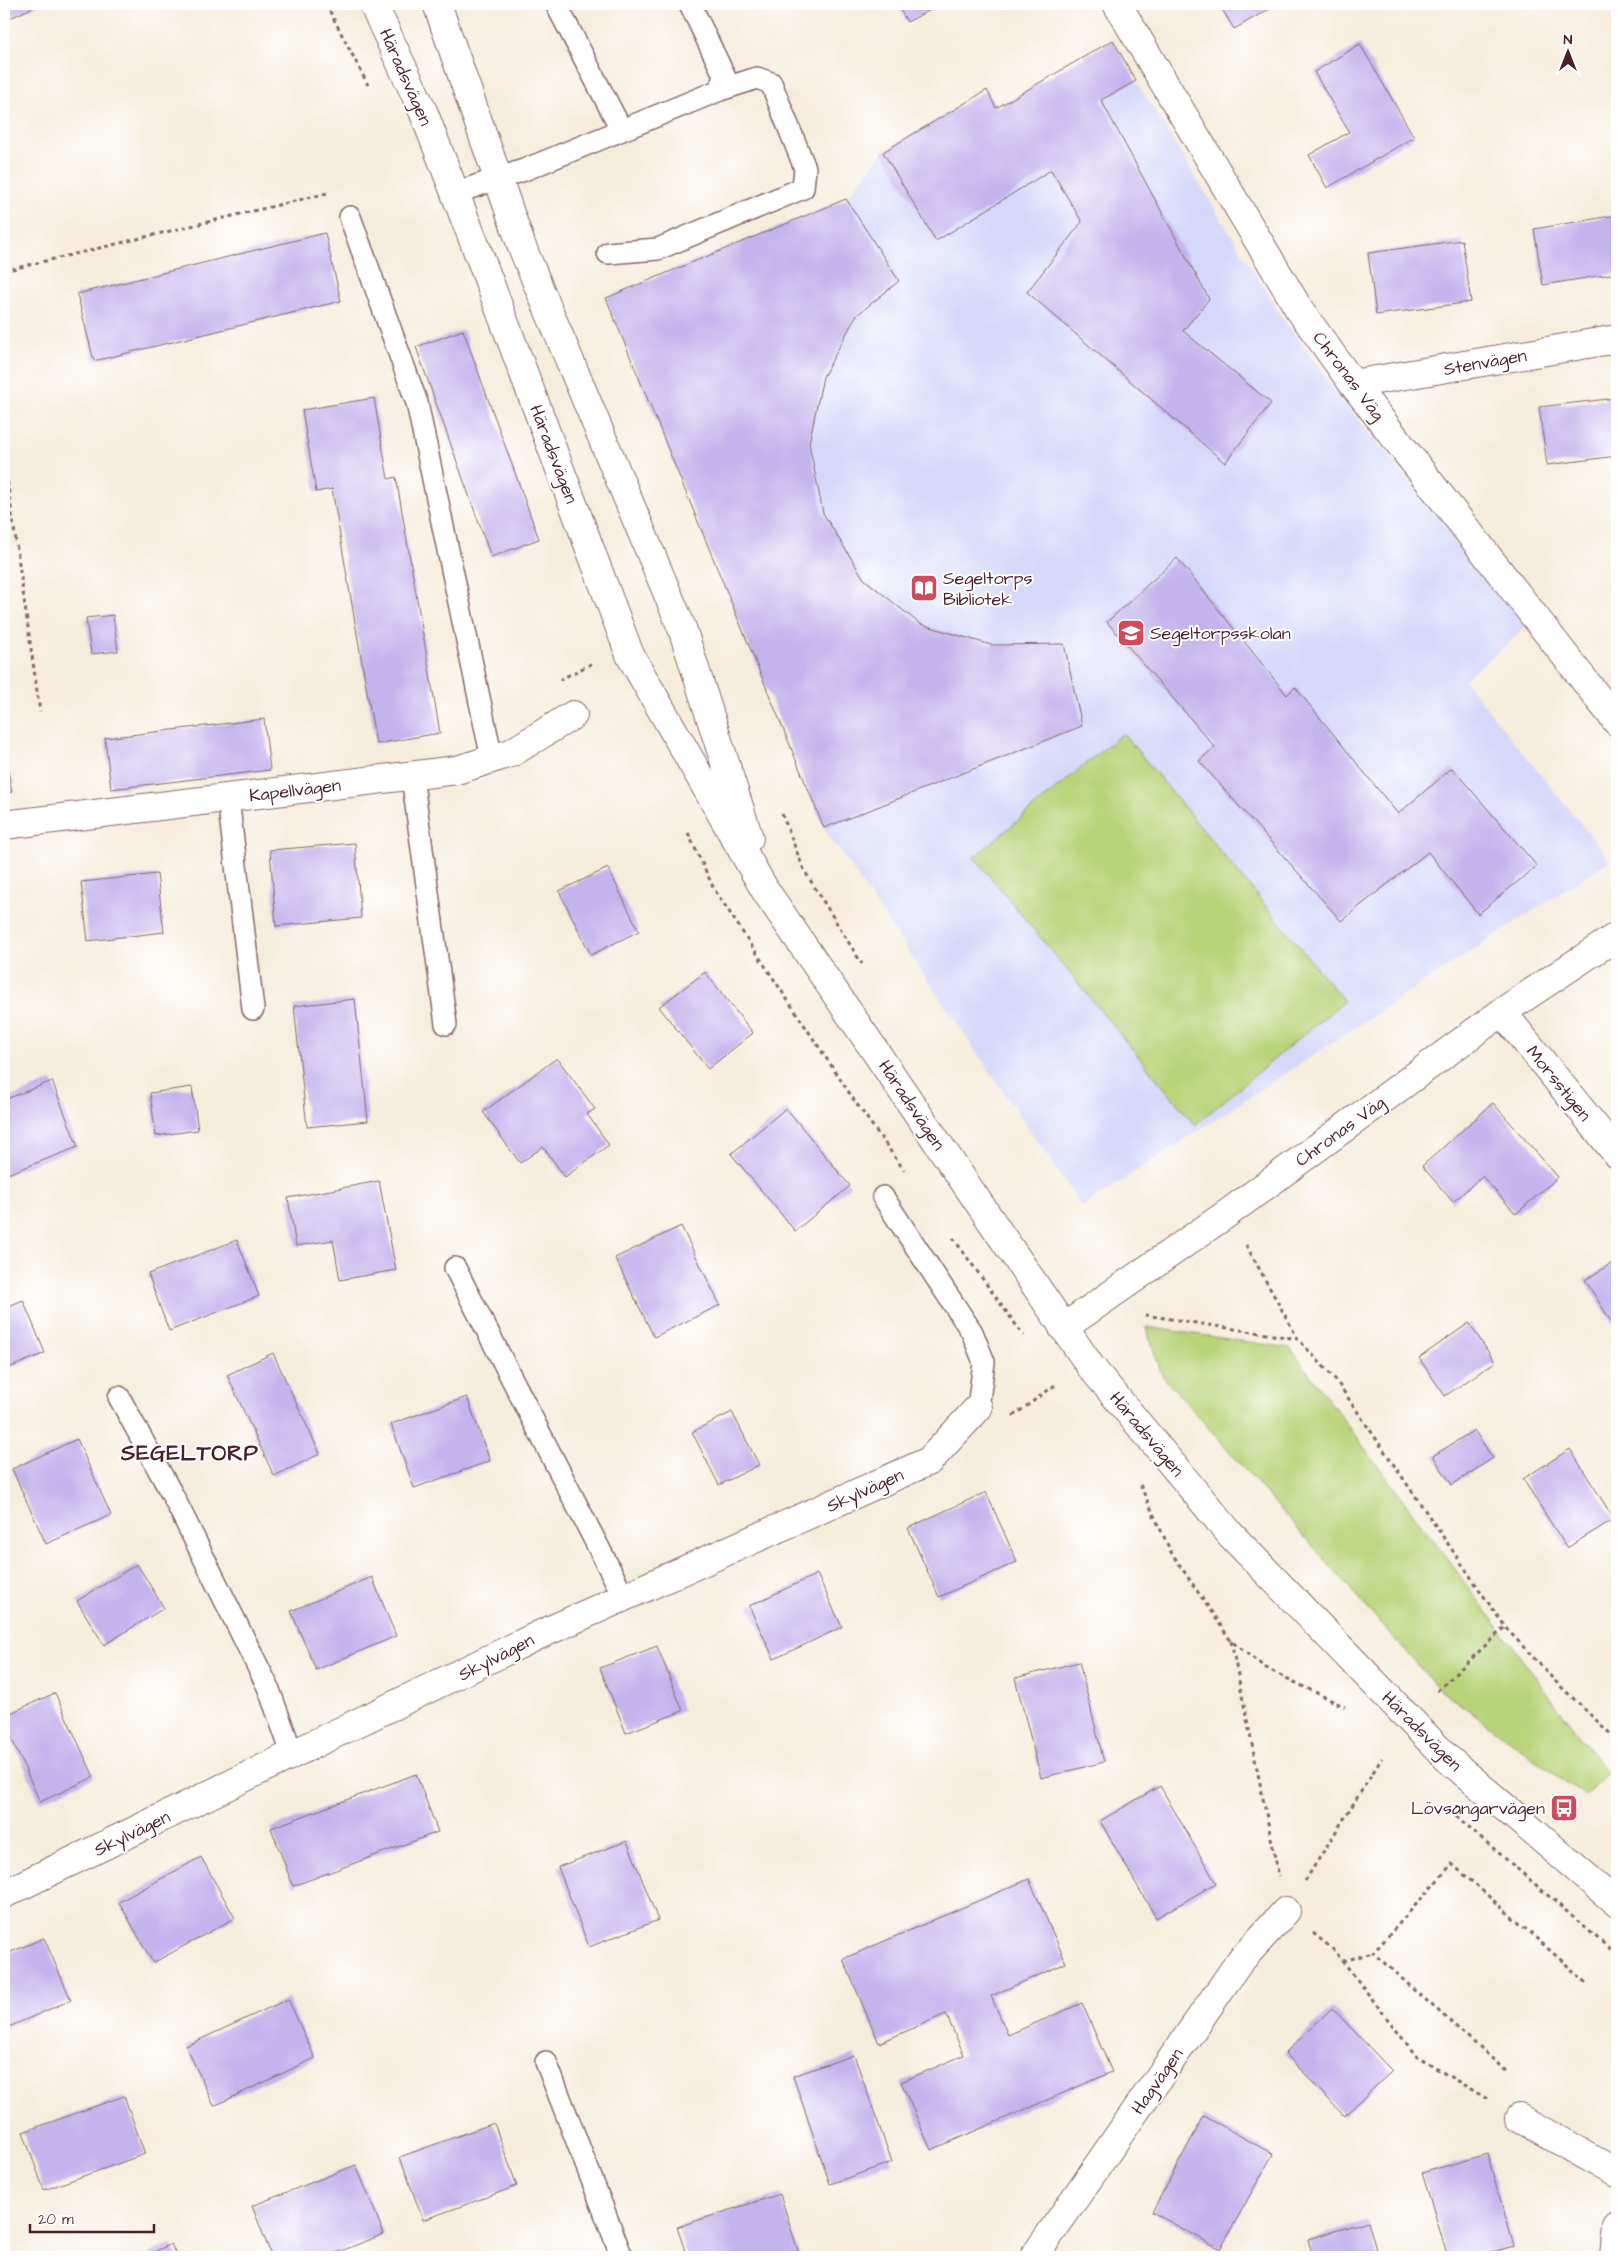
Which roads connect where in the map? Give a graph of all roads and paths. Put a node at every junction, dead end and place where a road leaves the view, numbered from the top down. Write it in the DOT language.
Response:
graph roads {
  1 [pos="373,4"];
  2 [pos="437,4"];
  3 [pos="556,4"];
  4 [pos="690,4"];
  5 [pos="1117,4"];
  6 [pos="720,90"];
  7 [pos="621,129"];
  8 [pos="498,178"];
  9 [pos="454,192"];
  10 [pos="350,217"];
  11 [pos="608,254"];
  12 [pos="4,271"];
  13 [pos="1617,339"];
  14 [pos="4,362"];
  15 [pos="4,383"];
  16 [pos="1353,384"];
  17 [pos="4,458"];
  18 [pos="40,712"];
  19 [pos="573,715"];
  20 [pos="1617,722"];
  21 [pos="492,759"];
  22 [pos="412,776"];
  23 [pos="228,798"];
  24 [pos="778,805"];
  25 [pos="4,825"];
  26 [pos="765,890"];
  27 [pos="1617,936"];
  28 [pos="866,970"];
  29 [pos="253,1009"];
  30 [pos="1502,1012"];
  31 [pos="446,1024"];
  32 [pos="1617,1154"];
  33 [pos="883,1197"];
  34 [pos="1228,1213"];
  35 [pos="455,1268"];
  36 [pos="1094,1308"];
  37 [pos="1063,1328"];
  38 [pos="1298,1339"];
  39 [pos="1060,1381"];
  40 [pos="118,1397"];
  41 [pos="978,1408"];
  42 [pos="624,1597"];
  43 [pos="1505,1627"];
  44 [pos="1231,1641"];
  45 [pos="1437,1691"];
  46 [pos="1617,1740"];
  47 [pos="293,1756"];
  48 [pos="1382,1758"];
  49 [pos="4,1894"];
  50 [pos="1617,1903"];
  51 [pos="1286,1911"];
  52 [pos="1373,1953"];
  53 [pos="1343,1961"];
  54 [pos="1587,1983"];
  55 [pos="546,2062"];
  56 [pos="1506,2071"];
  57 [pos="1519,2118"];
  58 [pos="1617,2173"];
  59 [pos="1617,2226"];
  60 [pos="622,2257"];
  61 [pos="1034,2257"];
  62 [pos="1614,2257"];
  1 -- 9 [label="street, Häradsvägen"];
  2 -- 8 [label="street, Häradsvägen"];
  3 -- 7 [label="lane"];
  4 -- 6 [label="lane"];
  5 -- 16 [label="street, Chronas Väg"];
  6 -- 7 [label="lane"];
  6 -- 11 [label="lane"];
  7 -- 8 [label="lane"];
  8 -- 9 [label="lane"];
  8 -- 26 [label="street, Häradsvägen"];
  9 -- 26 [label="street, Häradsvägen"];
  10 -- 12 [label="path"];
  10 -- 21 [label="lane"];
  13 -- 16 [label="street, Stenvägen"];
  14 -- 15 [label="path"];
  16 -- 20 [label="street, Chronas Väg"];
  17 -- 18 [label="path"];
  19 -- 21 [label="street, Kapellvägen"];
  21 -- 22 [label="street, Kapellvägen"];
  22 -- 23 [label="street, Kapellvägen"];
  22 -- 31 [label="lane"];
  23 -- 25 [label="street, Kapellvägen"];
  23 -- 29 [label="lane"];
  24 -- 28 [label="path"];
  26 -- 37 [label="street, Häradsvägen"];
  27 -- 30 [label="street, Chronas Väg"];
  30 -- 32 [label="street, Morsstigen"];
  30 -- 34 [label="street, Chronas Väg"];
  33 -- 41 [label="lane"];
  34 -- 36 [label="street, Chronas Väg"];
  34 -- 38 [label="path"];
  35 -- 42 [label="lane"];
  36 -- 37 [label="street, Chronas Väg"];
  36 -- 38 [label="path"];
  37 -- 50 [label="street, Häradsvägen"];
  38 -- 43 [label="path"];
  39 -- 41 [label="path"];
  40 -- 47 [label="lane"];
  41 -- 42 [label="street, Skylvägen"];
  42 -- 47 [label="street, Skylvägen"];
  43 -- 45 [label="path"];
  43 -- 46 [label="path"];
  44 -- 51 [label="path"];
  47 -- 49 [label="street, Skylvägen"];
  48 -- 51 [label="path"];
  51 -- 53 [label="path"];
  51 -- 61 [label="street, Hagvägen"];
  52 -- 53 [label="path"];
  52 -- 54 [label="path"];
  52 -- 56 [label="path"];
  53 -- 57 [label="path"];
  55 -- 60 [label="lane"];
  57 -- 58 [label="street"];
  59 -- 62 [label="street"];
}
